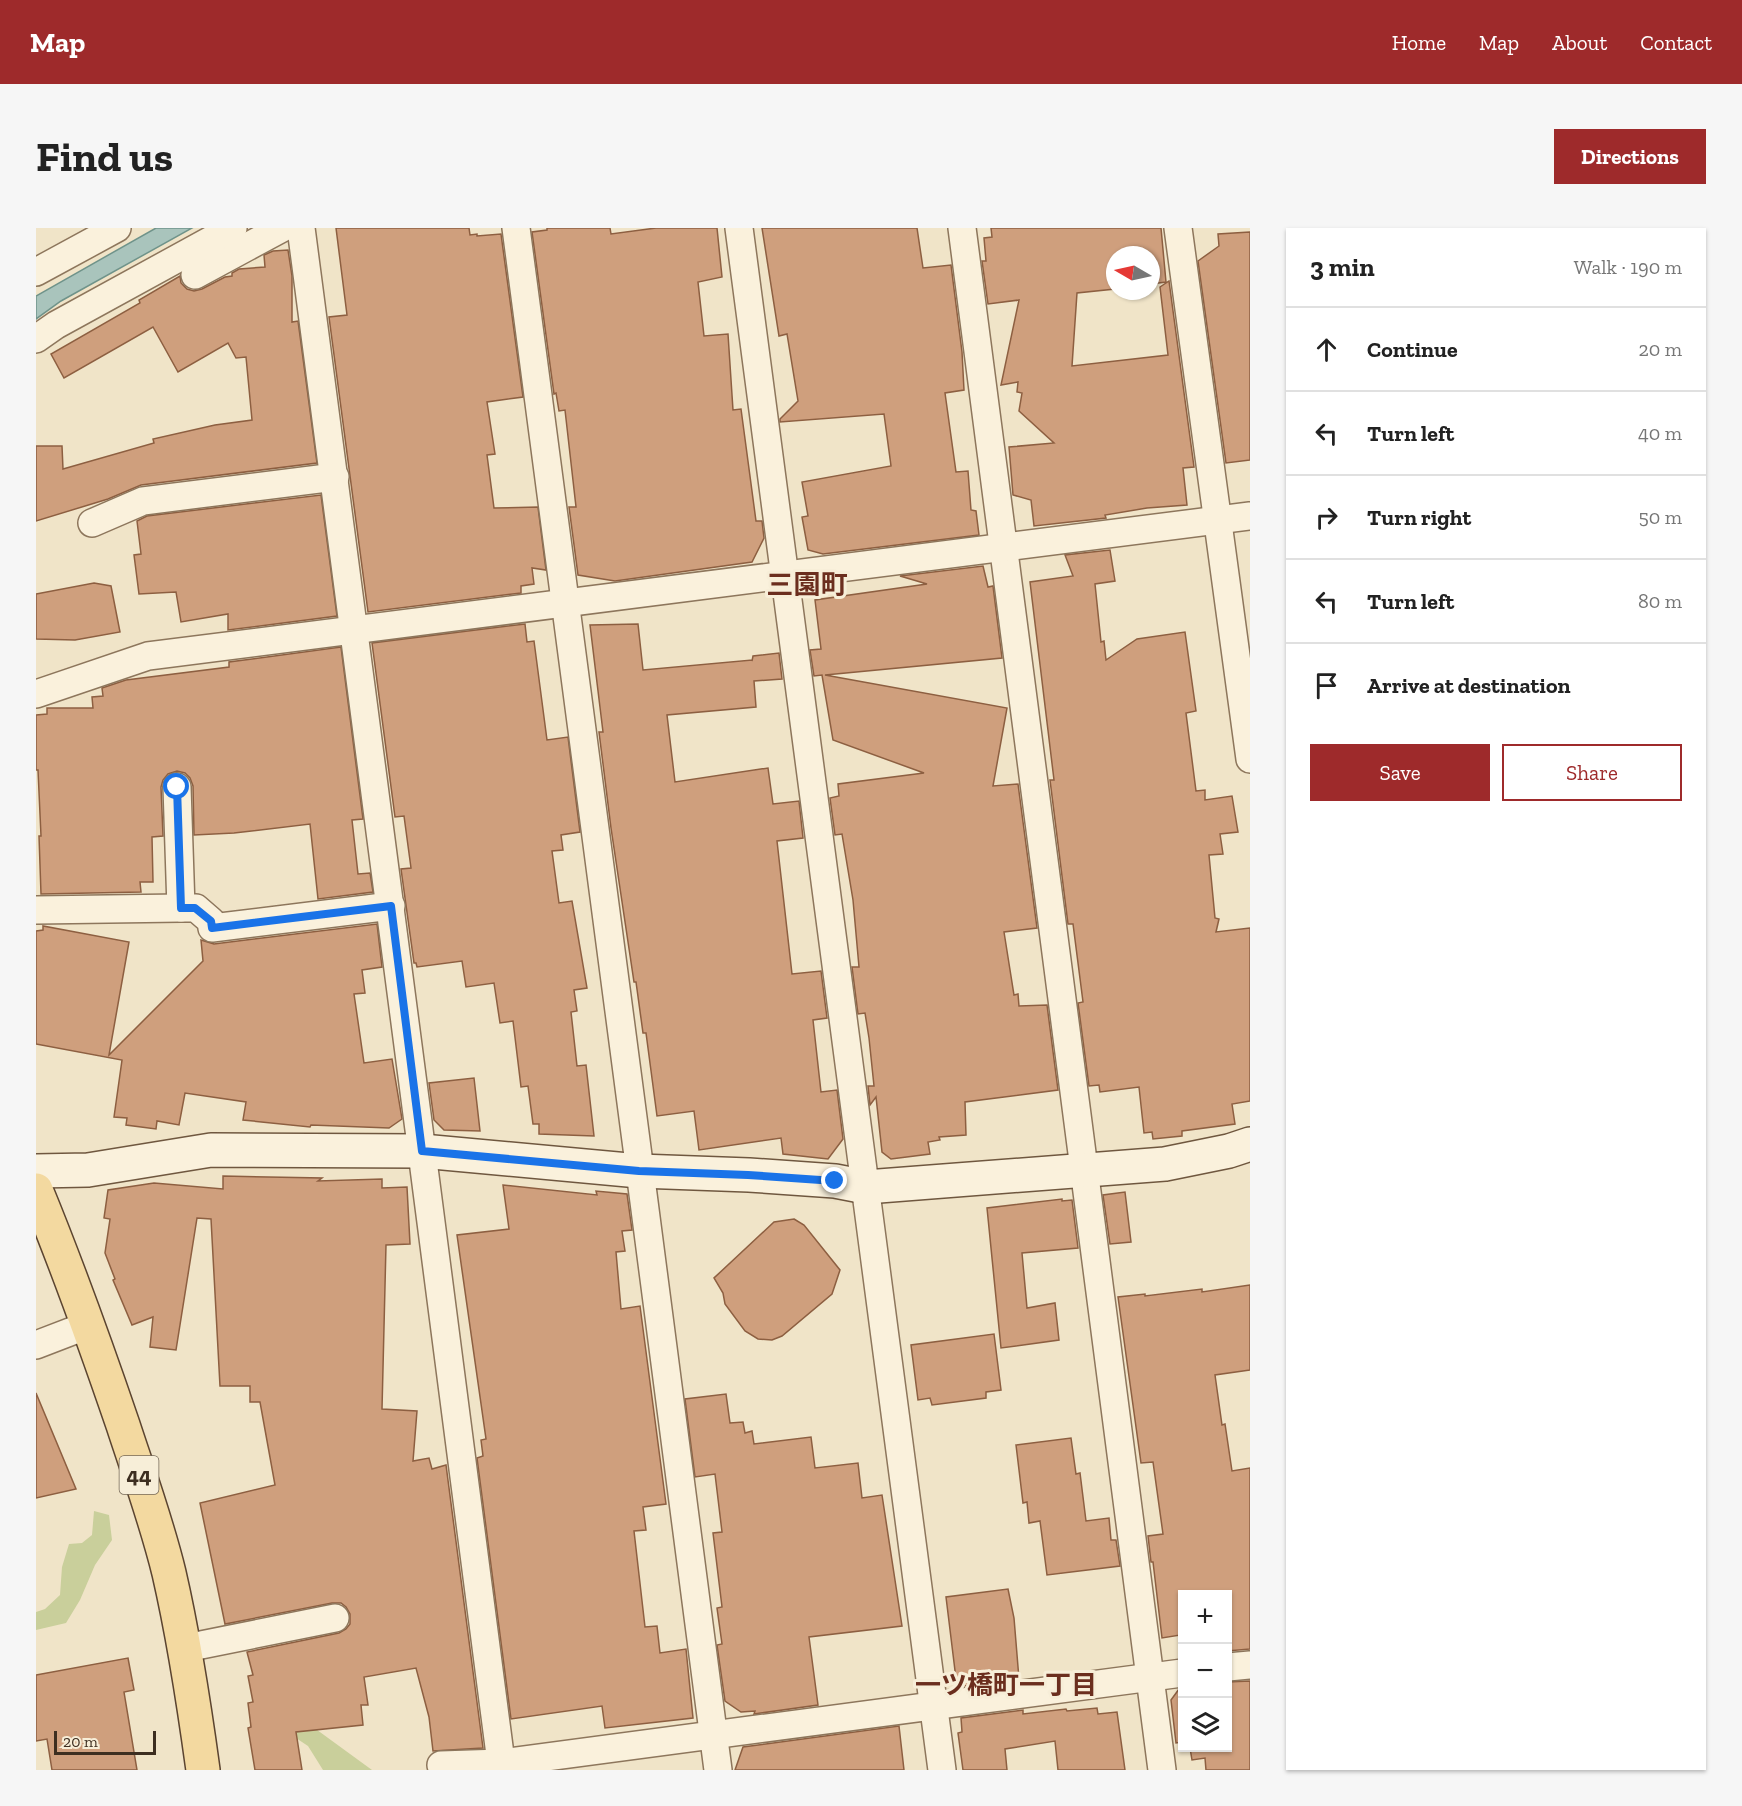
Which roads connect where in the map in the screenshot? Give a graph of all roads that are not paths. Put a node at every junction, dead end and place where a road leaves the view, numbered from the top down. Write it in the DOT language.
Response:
graph roads {
  1 [pos="117,228"];
  2 [pos="233,228"];
  3 [pos="282,228"];
  4 [pos="301,228"];
  5 [pos="516,228"];
  6 [pos="739,228"];
  7 [pos="962,228"];
  8 [pos="1178,228"];
  9 [pos="36,272"];
  10 [pos="195,275"];
  11 [pos="36,339"];
  12 [pos="335,477"];
  13 [pos="1250,516"];
  14 [pos="1216,521"];
  15 [pos="92,523"];
  16 [pos="1002,548"];
  17 [pos="785,575"];
  18 [pos="567,603"];
  19 [pos="356,629"];
  20 [pos="36,694"];
  21 [pos="1250,759"];
  22 [pos="177,787"];
  23 [pos="391,906"];
  24 [pos="181,908"];
  25 [pos="36,910"];
  26 [pos="1250,1144"];
  27 [pos="422,1151"];
  28 [pos="1084,1170"];
  29 [pos="36,1171"];
  30 [pos="639,1171"];
  31 [pos="866,1187"];
  32 [pos="36,1190"];
  33 [pos="88,1325"];
  34 [pos="36,1345"];
  35 [pos="334,1618"];
  36 [pos="186,1648"];
  37 [pos="1250,1665"];
  38 [pos="1232,1667"];
  39 [pos="1178,1674"];
  40 [pos="1150,1677"];
  41 [pos="934,1706"];
  42 [pos="714,1734"];
  43 [pos="441,1765"];
  44 [pos="501,1766"];
  45 [pos="203,1770"];
  46 [pos="718,1770"];
  47 [pos="942,1770"];
  48 [pos="1162,1770"];
  1 -- 9 [label="street"];
  2 -- 11 [label="street"];
  3 -- 10 [label="street"];
  4 -- 12 [label="street"];
  5 -- 18 [label="street"];
  6 -- 17 [label="street"];
  7 -- 16 [label="street"];
  8 -- 14 [label="street"];
  12 -- 15 [label="street"];
  12 -- 19 [label="street"];
  13 -- 14 [label="street"];
  14 -- 16 [label="street"];
  14 -- 21 [label="street"];
  16 -- 17 [label="street"];
  16 -- 28 [label="street"];
  17 -- 18 [label="street"];
  17 -- 31 [label="street"];
  18 -- 19 [label="street"];
  18 -- 30 [label="street"];
  19 -- 20 [label="street"];
  19 -- 23 [label="street"];
  22 -- 24 [label="street"];
  23 -- 24 [label="street"];
  23 -- 27 [label="street"];
  24 -- 25 [label="street"];
  26 -- 28 [label="street"];
  27 -- 29 [label="street"];
  27 -- 30 [label="street"];
  27 -- 44 [label="street"];
  28 -- 31 [label="street"];
  28 -- 40 [label="street"];
  30 -- 31 [label="street"];
  30 -- 42 [label="street"];
  31 -- 41 [label="street"];
  32 -- 33 [label="main road, 44"];
  33 -- 34 [label="street"];
  33 -- 36 [label="main road, 44"];
  35 -- 36 [label="street"];
  36 -- 45 [label="main road, 44"];
  37 -- 38 [label="street"];
  39 -- 40 [label="street"];
  40 -- 41 [label="street"];
  40 -- 48 [label="street"];
  41 -- 42 [label="street"];
  41 -- 47 [label="street"];
  42 -- 44 [label="street"];
  42 -- 46 [label="street"];
  43 -- 44 [label="street"];
}
